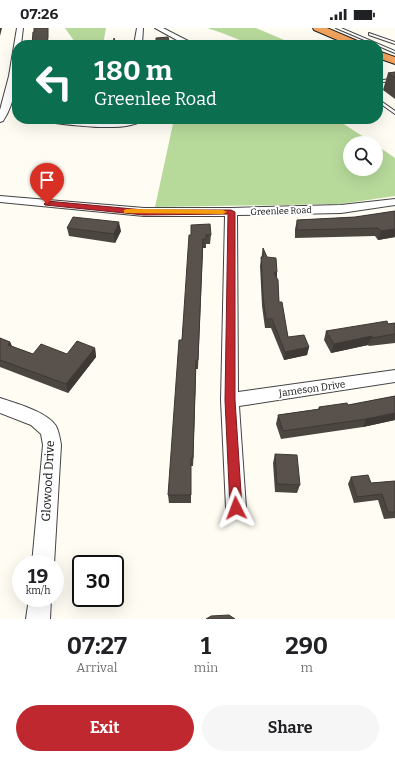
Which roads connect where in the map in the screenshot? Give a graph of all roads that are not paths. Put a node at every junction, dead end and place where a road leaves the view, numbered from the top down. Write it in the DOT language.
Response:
graph roads {
  1 [pos="20,28"];
  2 [pos="140,28"];
  3 [pos="158,28"];
  4 [pos="318,28"];
  5 [pos="338,28"];
  6 [pos="370,34"];
  7 [pos="18,40"];
  8 [pos="139,40"];
  9 [pos="182,40"];
  10 [pos="346,40"];
  11 [pos="366,40"];
  12 [pos="395,43"];
  13 [pos="383,47"];
  14 [pos="395,52"];
  15 [pos="383,56"];
  16 [pos="395,61"];
  17 [pos="12,75"];
  18 [pos="395,79"];
  19 [pos="383,81"];
  20 [pos="383,104"];
  21 [pos="395,112"];
  22 [pos="5,117"];
  23 [pos="100,124"];
  24 [pos="124,124"];
  25 [pos="0,199"];
  26 [pos="395,202"];
  27 [pos="231,212"];
  28 [pos="395,376"];
  29 [pos="230,400"];
  30 [pos="0,405"];
  31 [pos="236,508"];
  32 [pos="44,555"];
  33 [pos="39,607"];
  34 [pos="38,619"];
  1 -- 7 [label="street"];
  2 -- 8 [label="street"];
  3 -- 9 [label="street"];
  4 -- 10 [label="highway"];
  5 -- 11 [label="lane"];
  6 -- 12 [label="lane"];
  13 -- 14 [label="lane"];
  15 -- 16 [label="highway"];
  17 -- 22 [label="street"];
  18 -- 19 [label="lane"];
  20 -- 21 [label="lane"];
  23 -- 24 [label="street"];
  25 -- 27 [label="street, Greenlee Road"];
  26 -- 27 [label="street, Greenlee Road"];
  27 -- 29 [label="street"];
  28 -- 29 [label="street, Jameson Drive"];
  29 -- 31 [label="street"];
  30 -- 32 [label="street, Glowood Drive"];
  33 -- 34 [label="street"];
}
